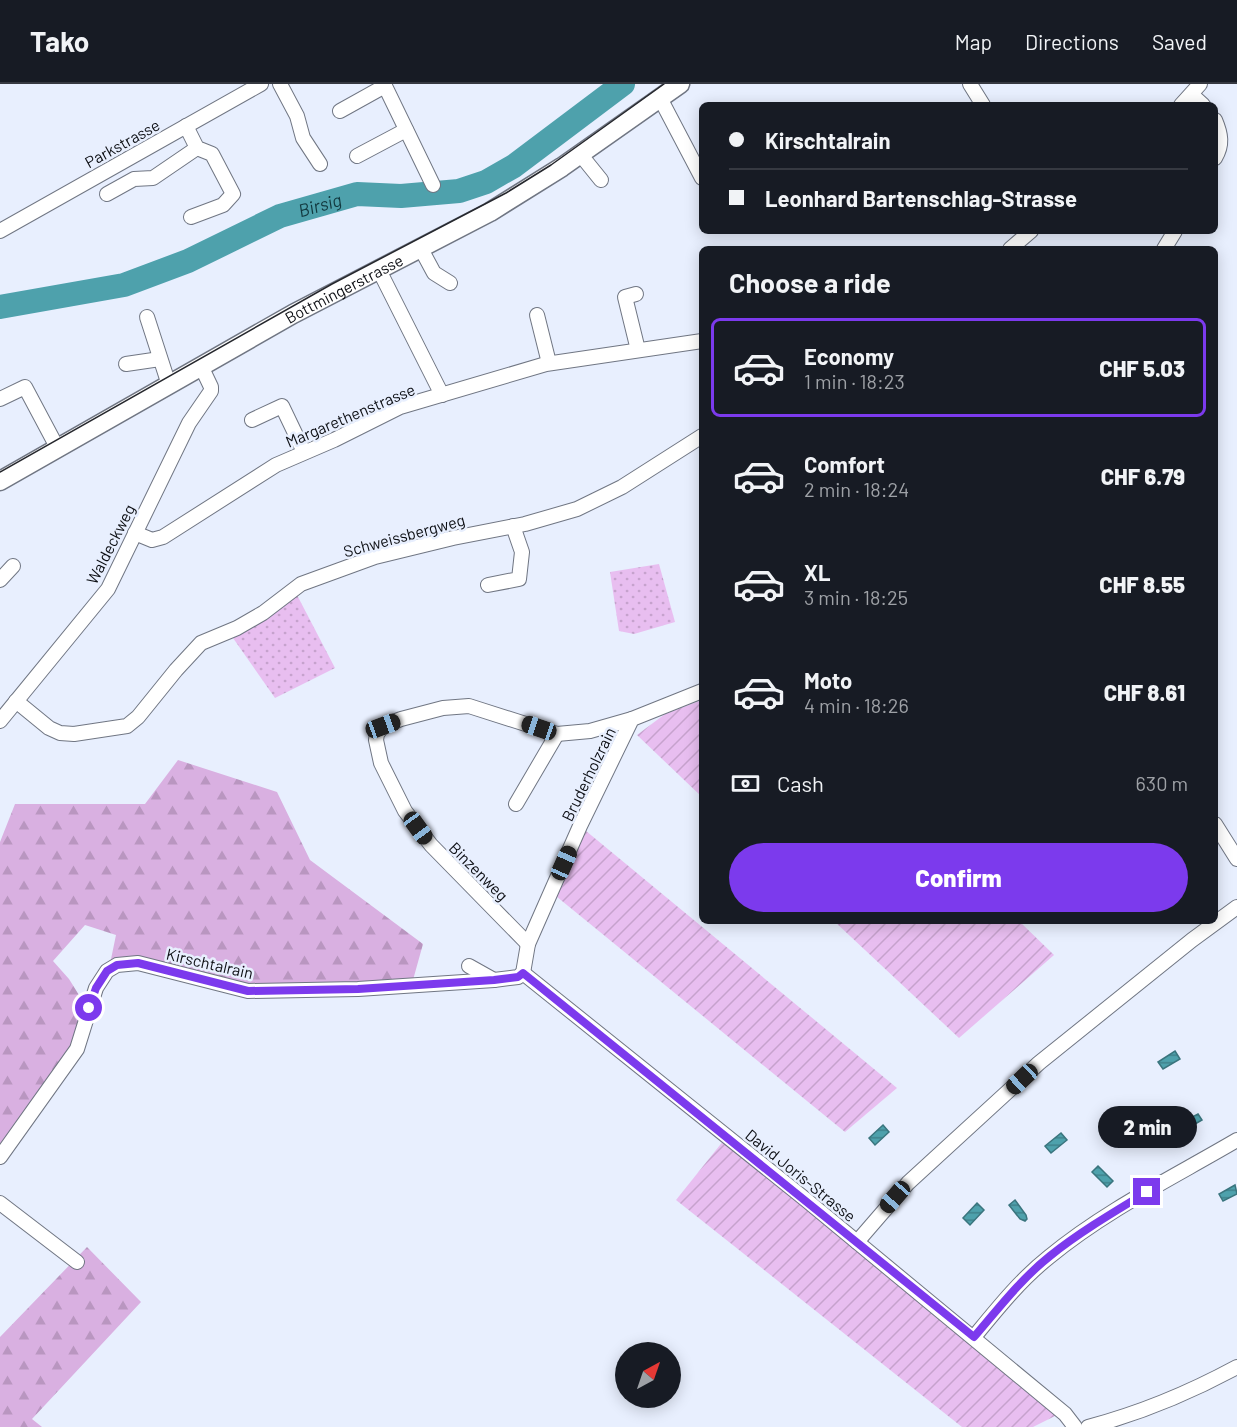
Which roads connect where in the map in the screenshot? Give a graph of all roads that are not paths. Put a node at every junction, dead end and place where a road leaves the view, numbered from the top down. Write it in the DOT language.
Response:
graph roads {
  1 [pos="261,84"];
  2 [pos="279,84"];
  3 [pos="680,84"];
  4 [pos="970,84"];
  5 [pos="385,85"];
  6 [pos="1196,89"];
  7 [pos="660,98"];
  8 [pos="981,102"];
  9 [pos="1184,102"];
  10 [pos="340,111"];
  11 [pos="186,126"];
  12 [pos="1218,127"];
  13 [pos="406,130"];
  14 [pos="197,148"];
  15 [pos="1218,152"];
  16 [pos="580,154"];
  17 [pos="357,156"];
  18 [pos="320,164"];
  19 [pos="699,171"];
  20 [pos="601,180"];
  21 [pos="432,185"];
  22 [pos="107,194"];
  23 [pos="191,218"];
  24 [pos="0,231"];
  25 [pos="1028,234"];
  26 [pos="1014,246"];
  27 [pos="420,247"];
  28 [pos="378,268"];
  29 [pos="450,282"];
  30 [pos="636,294"];
  31 [pos="537,315"];
  32 [pos="147,317"];
  33 [pos="699,341"];
  34 [pos="639,350"];
  35 [pos="160,359"];
  36 [pos="549,363"];
  37 [pos="126,364"];
  38 [pos="201,366"];
  39 [pos="169,385"];
  40 [pos="442,395"];
  41 [pos="0,399"];
  42 [pos="252,420"];
  43 [pos="699,438"];
  44 [pos="57,449"];
  45 [pos="304,452"];
  46 [pos="0,481"];
  47 [pos="513,526"];
  48 [pos="135,533"];
  49 [pos="13,566"];
  50 [pos="0,580"];
  51 [pos="488,585"];
  52 [pos="699,693"];
  53 [pos="16,701"];
  54 [pos="632,719"];
  55 [pos="0,721"];
  56 [pos="556,734"];
  57 [pos="516,804"];
  58 [pos="1218,829"];
  59 [pos="1237,859"];
  60 [pos="1237,907"];
  61 [pos="1218,921"];
  62 [pos="1214,924"];
  63 [pos="528,944"];
  64 [pos="469,966"];
  65 [pos="523,973"];
  66 [pos="494,980"];
  67 [pos="1237,1140"];
  68 [pos="0,1157"];
  69 [pos="0,1203"];
  70 [pos="857,1242"];
  71 [pos="77,1262"];
  72 [pos="974,1337"];
  73 [pos="1237,1367"];
  74 [pos="1075,1427"];
  75 [pos="1088,1427"];
  1 -- 11 [label="street, Parkstrasse"];
  2 -- 18 [label="street"];
  3 -- 7 [label="main road, Bottmingerstrasse"];
  4 -- 8 [label="street"];
  5 -- 10 [label="street"];
  5 -- 13 [label="street"];
  6 -- 9 [label="street"];
  7 -- 16 [label="main road, Bottmingerstrasse"];
  7 -- 19 [label="street"];
  11 -- 14 [label="street"];
  11 -- 24 [label="street, Parkstrasse"];
  12 -- 15 [label="street"];
  13 -- 17 [label="street"];
  13 -- 21 [label="street"];
  14 -- 22 [label="street"];
  14 -- 23 [label="street"];
  16 -- 20 [label="street"];
  16 -- 27 [label="main road, Bottmingerstrasse"];
  25 -- 26 [label="street"];
  27 -- 28 [label="main road, Bottmingerstrasse"];
  27 -- 29 [label="street"];
  28 -- 38 [label="main road, Bottmingerstrasse"];
  28 -- 40 [label="street"];
  30 -- 34 [label="street"];
  31 -- 36 [label="street"];
  32 -- 35 [label="street"];
  33 -- 34 [label="street, Margarethenstrasse"];
  34 -- 36 [label="street, Margarethenstrasse"];
  35 -- 37 [label="street"];
  35 -- 39 [label="street"];
  36 -- 40 [label="street, Margarethenstrasse"];
  38 -- 39 [label="main road, Bottmingerstrasse"];
  38 -- 48 [label="street, Waldeckweg"];
  39 -- 44 [label="main road, Bottmingerstrasse"];
  40 -- 45 [label="street, Margarethenstrasse"];
  41 -- 44 [label="street"];
  42 -- 45 [label="street"];
  43 -- 47 [label="street, Schweissbergweg"];
  44 -- 46 [label="main road, Bottmingerstrasse"];
  45 -- 48 [label="street, Margarethenstrasse"];
  47 -- 51 [label="street"];
  47 -- 53 [label="street, Schweissbergweg"];
  48 -- 53 [label="street, Waldeckweg"];
  49 -- 50 [label="street"];
  52 -- 54 [label="street, Bruderholzrain"];
  53 -- 55 [label="street, Waldeckweg"];
  54 -- 56 [label="street, Binzenweg"];
  54 -- 63 [label="street, Bruderholzrain"];
  56 -- 57 [label="street"];
  56 -- 63 [label="street, Binzenweg"];
  58 -- 59 [label="street"];
  60 -- 61 [label="street"];
  62 -- 70 [label="street"];
  63 -- 65 [label="street"];
  64 -- 66 [label="street"];
  65 -- 66 [label="street, Kirschtalrain"];
  65 -- 70 [label="street, David Joris-Strasse"];
  66 -- 68 [label="street, Kirschtalrain"];
  67 -- 72 [label="street"];
  69 -- 71 [label="street"];
  70 -- 72 [label="street, David Joris-Strasse"];
  72 -- 74 [label="street, David Joris-Strasse"];
  73 -- 75 [label="street"];
}
